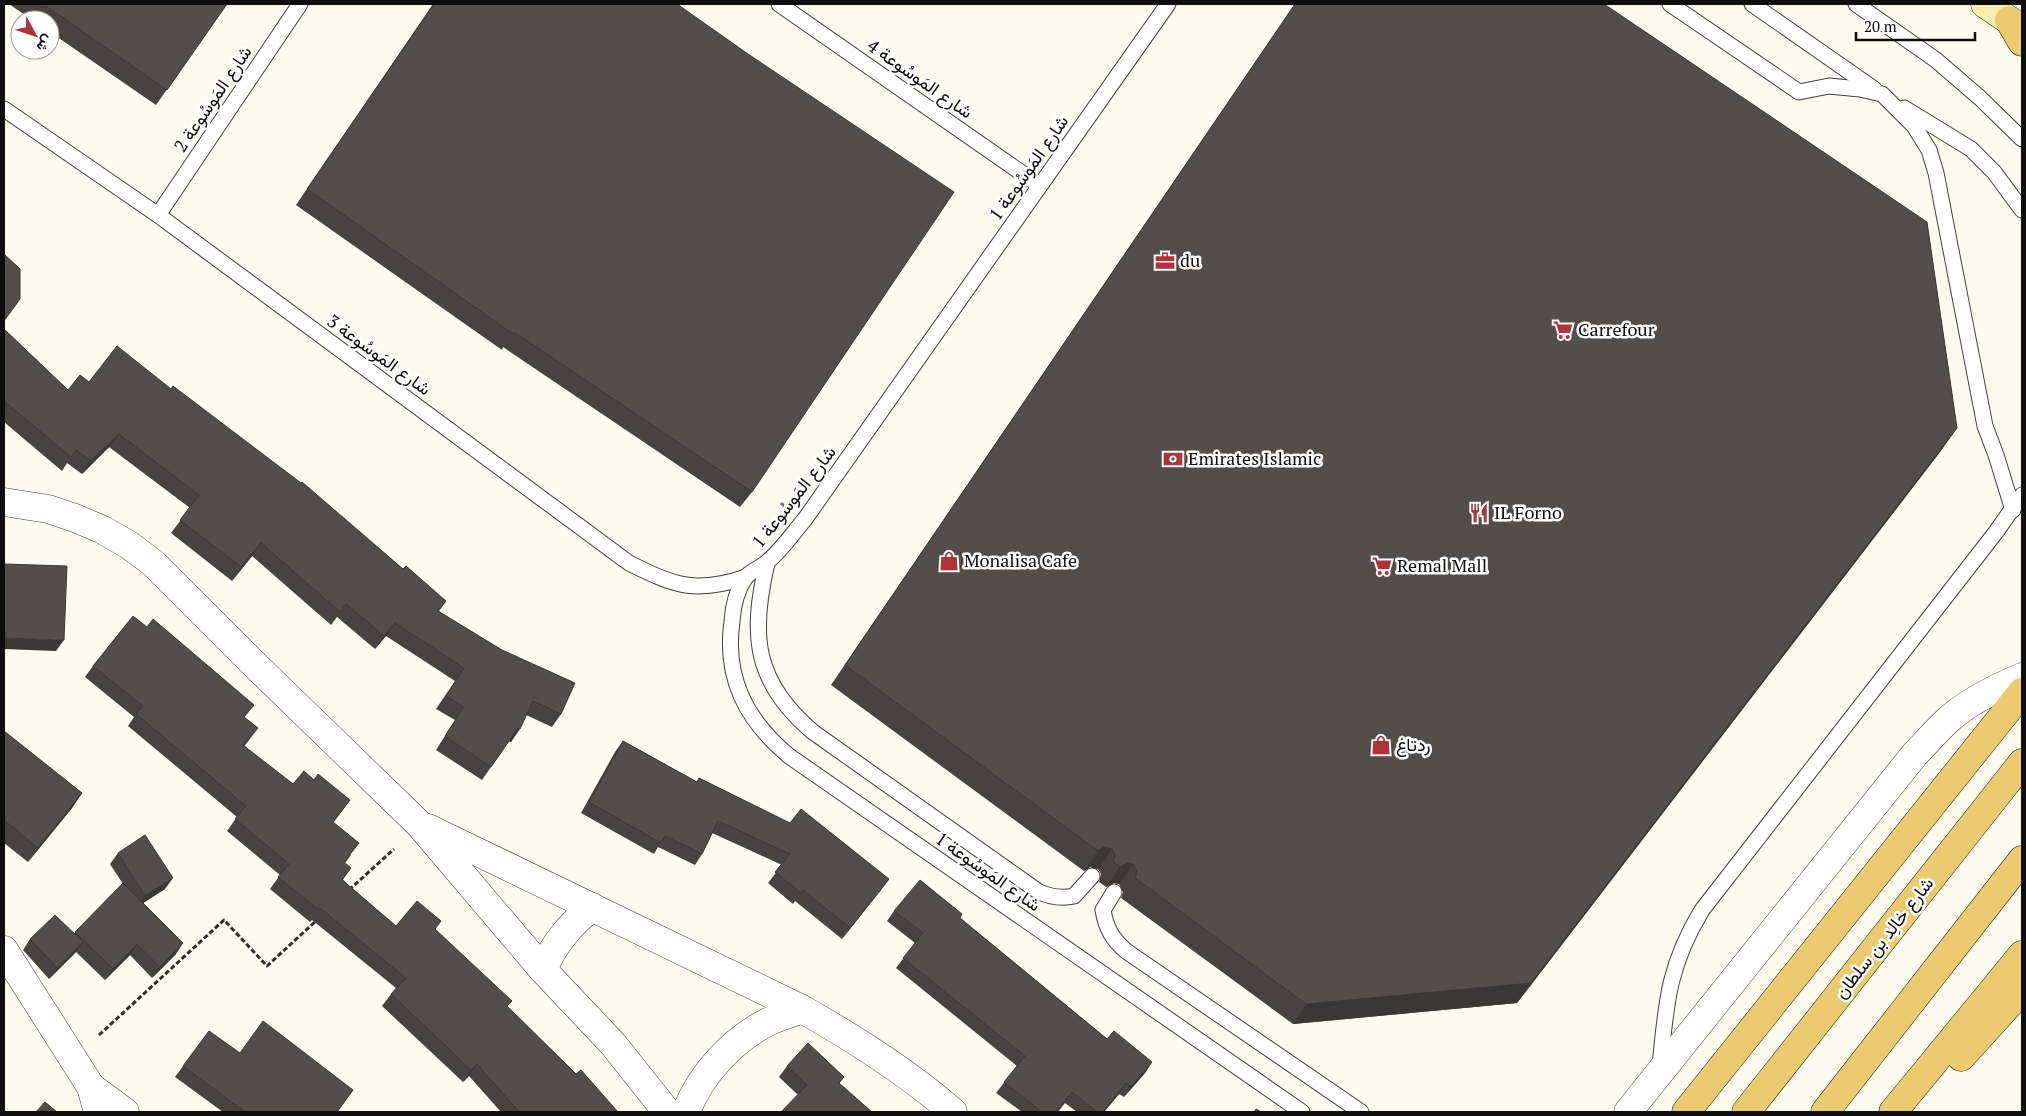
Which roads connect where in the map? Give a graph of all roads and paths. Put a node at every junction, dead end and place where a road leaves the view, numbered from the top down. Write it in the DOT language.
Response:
graph roads {
  1 [pos="300,4"];
  2 [pos="779,4"];
  3 [pos="1168,4"];
  4 [pos="1670,4"];
  5 [pos="1752,4"];
  6 [pos="1856,4"];
  7 [pos="1986,4"];
  8 [pos="2018,30"];
  9 [pos="1882,94"];
  10 [pos="4,108"];
  11 [pos="2022,139"];
  12 [pos="1039,185"];
  13 [pos="2022,210"];
  14 [pos="158,215"];
  15 [pos="2022,495"];
  16 [pos="4,502"];
  17 [pos="2013,510"];
  18 [pos="767,563"];
  19 [pos="746,576"];
  20 [pos="2022,677"];
  21 [pos="2022,692"];
  22 [pos="2022,763"];
  23 [pos="420,825"];
  24 [pos="2022,860"];
  25 [pos="1092,876"];
  26 [pos="347,892"];
  27 [pos="1114,892"];
  28 [pos="592,907"];
  29 [pos="318,919"];
  30 [pos="4,950"];
  31 [pos="2022,955"];
  32 [pos="543,970"];
  33 [pos="2022,990"];
  34 [pos="802,1009"];
  35 [pos="73,1059"];
  36 [pos="1660,1072"];
  37 [pos="95,1100"];
  38 [pos="125,1112"];
  39 [pos="667,1112"];
  40 [pos="686,1112"];
  41 [pos="953,1112"];
  42 [pos="1302,1112"];
  43 [pos="1361,1112"];
  44 [pos="1628,1112"];
  45 [pos="1686,1112"];
  46 [pos="1746,1112"];
  47 [pos="1825,1112"];
  48 [pos="1893,1112"];
  49 [pos="1902,1112"];
  1 -- 14 [label="lane, شارع المَوسُوعة 2"];
  2 -- 12 [label="lane, شارع المَوسُوعة 4"];
  3 -- 12 [label="lane, شارع المَوسُوعة 1"];
  4 -- 9 [label="lane"];
  5 -- 9 [label="lane"];
  6 -- 11 [label="lane"];
  7 -- 8 [label="main road"];
  9 -- 13 [label="lane"];
  9 -- 17 [label="lane"];
  10 -- 14 [label="lane, شارع المَوسُوعة 3"];
  12 -- 18 [label="lane, شارع المَوسُوعة 1"];
  14 -- 19 [label="lane, شارع المَوسُوعة 3"];
  15 -- 17 [label="lane"];
  16 -- 23 [label="street"];
  17 -- 36 [label="lane"];
  18 -- 19 [label="lane, شارع المَوسُوعة 1"];
  18 -- 25 [label="lane"];
  19 -- 42 [label="lane, شارع المَوسُوعة 1"];
  20 -- 36 [label="street"];
  21 -- 45 [label="main road"];
  22 -- 46 [label="main road, شارع خالِد بن سلطان"];
  23 -- 26 [label="path"];
  23 -- 28 [label="street"];
  23 -- 32 [label="street"];
  24 -- 47 [label="main road"];
  27 -- 43 [label="lane"];
  28 -- 32 [label="street"];
  28 -- 34 [label="street"];
  29 -- 35 [label="path"];
  30 -- 35 [label="street"];
  31 -- 48 [label="main road"];
  32 -- 39 [label="street"];
  33 -- 49 [label="main road"];
  34 -- 40 [label="street"];
  34 -- 41 [label="street"];
  35 -- 37 [label="street"];
  36 -- 44 [label="street"];
  37 -- 38 [label="street"];
}
